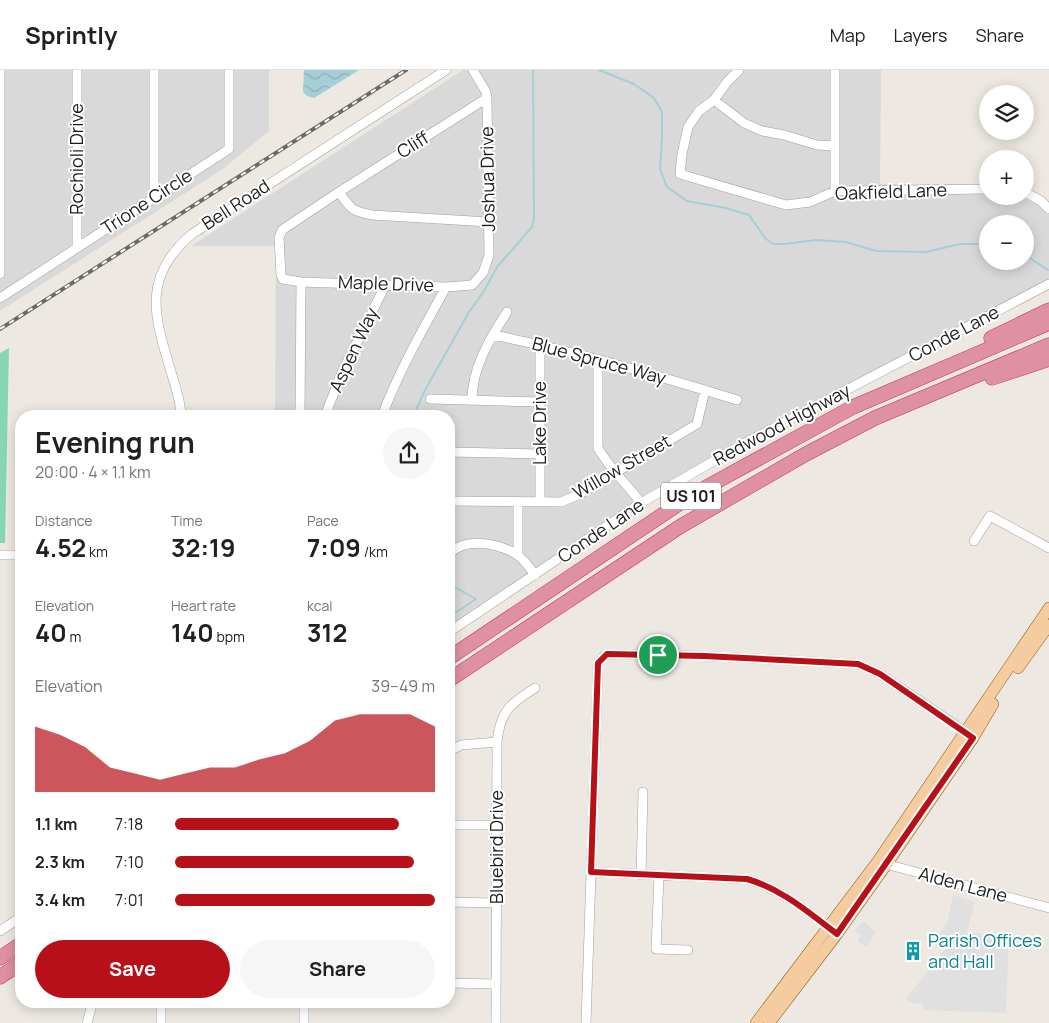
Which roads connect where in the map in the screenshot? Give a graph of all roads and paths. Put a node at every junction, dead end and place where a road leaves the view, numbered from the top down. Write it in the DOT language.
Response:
graph roads {
  1 [pos="0,70"];
  2 [pos="77,70"];
  3 [pos="154,70"];
  4 [pos="229,70"];
  5 [pos="446,70"];
  6 [pos="473,70"];
  7 [pos="739,70"];
  8 [pos="835,70"];
  9 [pos="487,98"];
  10 [pos="714,100"];
  11 [pos="834,146"];
  12 [pos="979,189"];
  13 [pos="835,191"];
  14 [pos="339,192"];
  15 [pos="1034,196"];
  16 [pos="154,199"];
  17 [pos="1049,209"];
  18 [pos="489,222"];
  19 [pos="77,248"];
  20 [pos="0,274"];
  21 [pos="283,279"];
  22 [pos="301,282"];
  23 [pos="386,284"];
  24 [pos="1049,284"];
  25 [pos="472,286"];
  26 [pos="446,287"];
  27 [pos="0,298"];
  28 [pos="1049,310"];
  29 [pos="507,312"];
  30 [pos="1049,323"];
  31 [pos="493,335"];
  32 [pos="540,344"];
  33 [pos="1049,345"];
  34 [pos="598,359"];
  35 [pos="1049,359"];
  36 [pos="705,390"];
  37 [pos="884,393"];
  38 [pos="430,399"];
  39 [pos="472,400"];
  40 [pos="737,400"];
  41 [pos="540,402"];
  42 [pos="180,410"];
  43 [pos="300,410"];
  44 [pos="327,410"];
  45 [pos="384,410"];
  46 [pos="894,410"];
  47 [pos="455,452"];
  48 [pos="540,454"];
  49 [pos="616,471"];
  50 [pos="455,501"];
  51 [pos="518,502"];
  52 [pos="540,502"];
  53 [pos="641,503"];
  54 [pos="974,541"];
  55 [pos="1049,548"];
  56 [pos="455,550"];
  57 [pos="0,555"];
  58 [pos="15,555"];
  59 [pos="518,555"];
  60 [pos="535,575"];
  61 [pos="1049,608"];
  62 [pos="1049,625"];
  63 [pos="455,628"];
  64 [pos="455,654"];
  65 [pos="455,676"];
  66 [pos="535,688"];
  67 [pos="969,735"];
  68 [pos="497,742"];
  69 [pos="455,748"];
  70 [pos="643,792"];
  71 [pos="455,825"];
  72 [pos="498,825"];
  73 [pos="882,863"];
  74 [pos="591,872"];
  75 [pos="641,875"];
  76 [pos="659,876"];
  77 [pos="455,902"];
  78 [pos="496,903"];
  79 [pos="1049,908"];
  80 [pos="15,921"];
  81 [pos="0,930"];
  82 [pos="832,931"];
  83 [pos="15,948"];
  84 [pos="688,950"];
  85 [pos="0,958"];
  86 [pos="15,967"];
  87 [pos="0,977"];
  88 [pos="455,983"];
  89 [pos="496,984"];
  90 [pos="91,1008"];
  91 [pos="161,1008"];
  92 [pos="304,1008"];
  93 [pos="87,1023"];
  94 [pos="161,1023"];
  95 [pos="304,1023"];
  96 [pos="496,1023"];
  97 [pos="586,1023"];
  98 [pos="756,1023"];
  99 [pos="769,1023"];
  1 -- 20 [label="street"];
  2 -- 19 [label="street, Rochioli Drive"];
  3 -- 16 [label="street"];
  4 -- 16 [label="street, Trione Circle"];
  5 -- 42 [label="street, Bell Road"];
  6 -- 9 [label="street, Joshua Drive"];
  7 -- 10 [label="street"];
  8 -- 11 [label="street"];
  9 -- 14 [label="street, Cliff"];
  9 -- 18 [label="street, Joshua Drive"];
  10 -- 11 [label="street"];
  10 -- 13 [label="street, Oakfield Lane"];
  11 -- 13 [label="street"];
  12 -- 13 [label="street, Oakfield Lane"];
  14 -- 18 [label="street"];
  14 -- 21 [label="street, Cliff"];
  15 -- 17 [label="street"];
  16 -- 19 [label="street, Trione Circle"];
  18 -- 25 [label="street, Joshua Drive"];
  19 -- 27 [label="street, Trione Circle"];
  21 -- 22 [label="street, Maple Drive"];
  22 -- 23 [label="street, Maple Drive"];
  22 -- 43 [label="street"];
  23 -- 26 [label="street, Maple Drive"];
  23 -- 44 [label="street, Aspen Way"];
  24 -- 53 [label="street, Conde Lane"];
  25 -- 26 [label="street, Maple Drive"];
  26 -- 45 [label="street"];
  28 -- 37 [label="highway"];
  29 -- 31 [label="street"];
  30 -- 37 [label="highway, Redwood Highway / US 101"];
  31 -- 32 [label="street, Blue Spruce Way"];
  31 -- 39 [label="street"];
  32 -- 34 [label="street, Blue Spruce Way"];
  32 -- 41 [label="street, Lake Drive"];
  33 -- 46 [label="highway, Redwood Highway / US 101"];
  34 -- 36 [label="street, Blue Spruce Way"];
  34 -- 49 [label="street"];
  35 -- 46 [label="highway"];
  36 -- 40 [label="street, Blue Spruce Way"];
  36 -- 49 [label="street, Willow Street"];
  37 -- 64 [label="highway, Redwood Highway / US 101"];
  38 -- 39 [label="street"];
  39 -- 41 [label="street"];
  41 -- 48 [label="street, Lake Drive"];
  46 -- 65 [label="highway, Redwood Highway / US 101"];
  47 -- 48 [label="street"];
  48 -- 52 [label="street, Lake Drive"];
  49 -- 52 [label="street, Willow Street"];
  49 -- 53 [label="street"];
  50 -- 51 [label="street, Willow Street"];
  51 -- 52 [label="street, Willow Street"];
  51 -- 59 [label="street"];
  53 -- 60 [label="street, Conde Lane"];
  54 -- 55 [label="street"];
  56 -- 59 [label="street"];
  57 -- 58 [label="street"];
  59 -- 60 [label="street"];
  60 -- 63 [label="street, Conde Lane"];
  61 -- 67 [label="main road"];
  62 -- 67 [label="main road"];
  66 -- 68 [label="street, Bluebird Drive"];
  67 -- 73 [label="main road"];
  67 -- 74 [label="street"];
  68 -- 69 [label="street"];
  68 -- 72 [label="street, Bluebird Drive"];
  70 -- 75 [label="street"];
  71 -- 72 [label="street"];
  72 -- 78 [label="street, Bluebird Drive"];
  73 -- 79 [label="street, Alden Lane"];
  73 -- 82 [label="main road"];
  74 -- 75 [label="street"];
  74 -- 97 [label="street"];
  75 -- 76 [label="street"];
  76 -- 82 [label="street"];
  76 -- 84 [label="street"];
  77 -- 78 [label="street"];
  78 -- 89 [label="street, Bluebird Drive"];
  80 -- 81 [label="street"];
  82 -- 98 [label="main road"];
  82 -- 99 [label="main road"];
  83 -- 85 [label="highway"];
  86 -- 87 [label="highway"];
  88 -- 89 [label="street"];
  89 -- 96 [label="street, Bluebird Drive"];
  90 -- 93 [label="street"];
  91 -- 94 [label="street"];
  92 -- 95 [label="street"];
}
